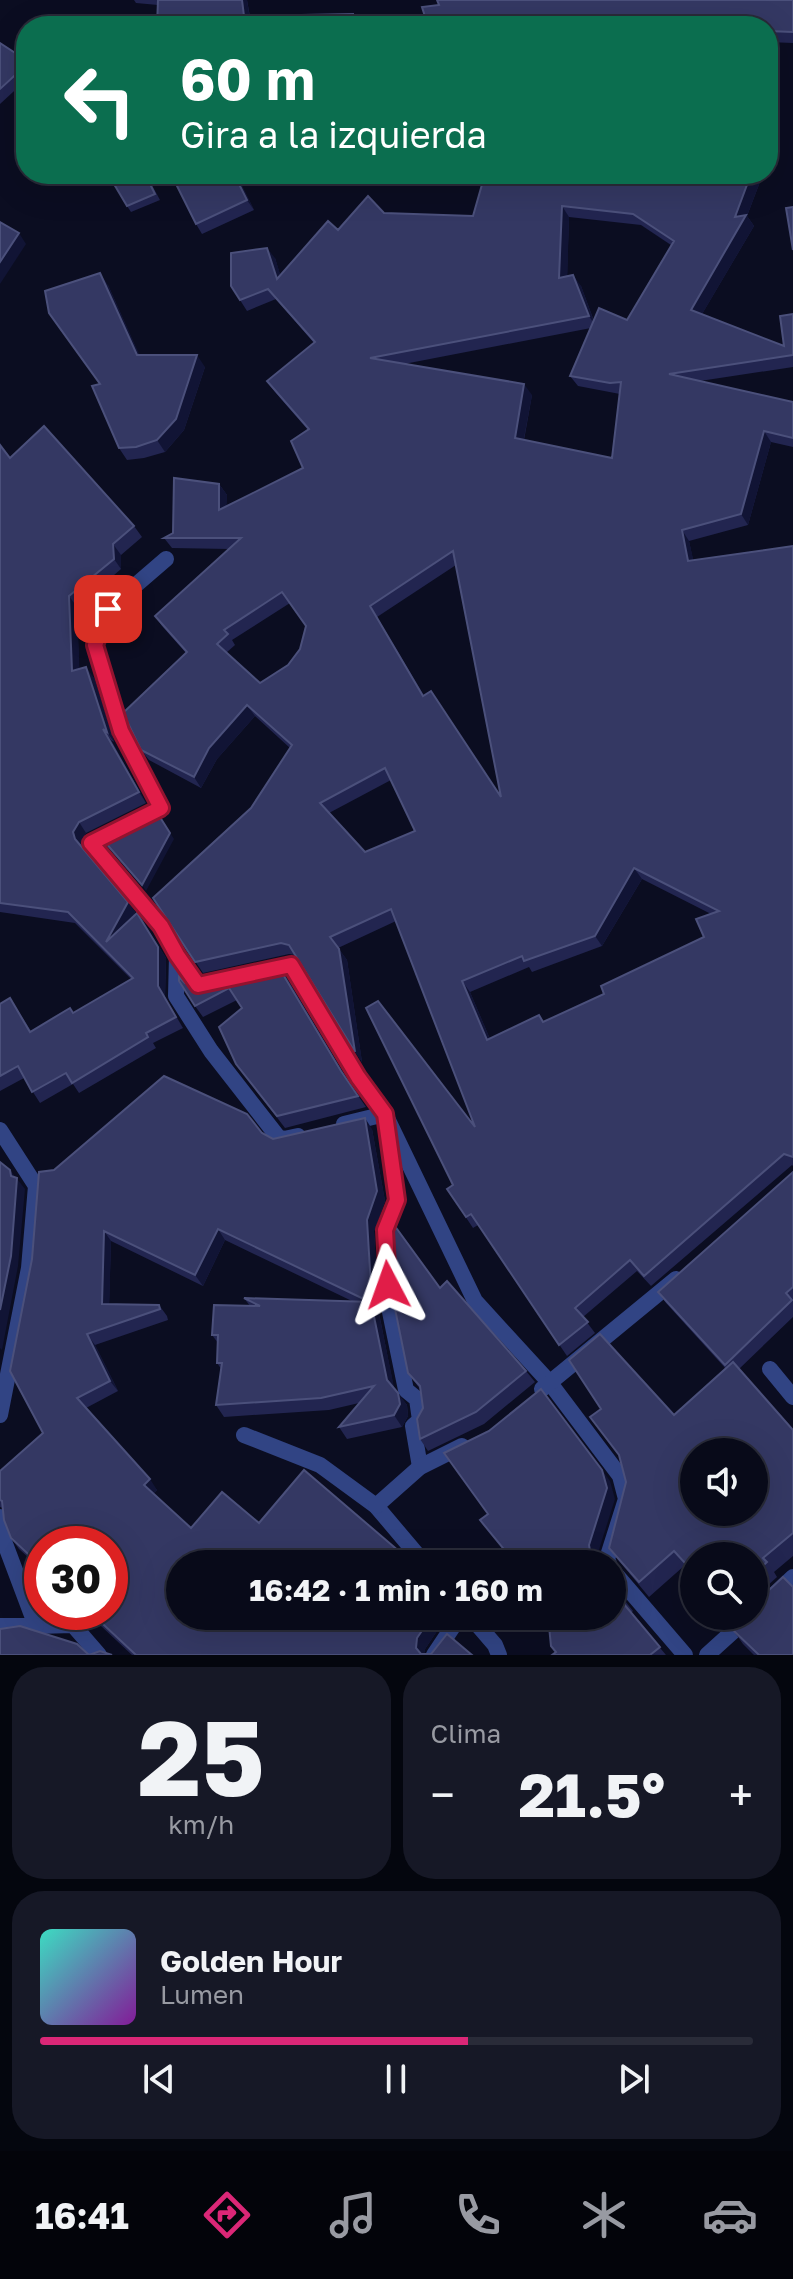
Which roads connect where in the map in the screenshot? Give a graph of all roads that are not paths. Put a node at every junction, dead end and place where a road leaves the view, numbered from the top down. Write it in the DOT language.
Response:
graph roads {
  1 [pos="166,559"];
  2 [pos="177,955"];
  3 [pos="385,1114"];
  4 [pos="0,1130"];
  5 [pos="693,1264"];
  6 [pos="770,1369"];
  7 [pos="550,1383"];
  8 [pos="793,1397"];
  9 [pos="526,1403"];
  10 [pos="0,1415"];
  11 [pos="244,1435"];
  12 [pos="476,1439"];
  13 [pos="420,1467"];
  14 [pos="376,1506"];
  15 [pos="0,1517"];
  16 [pos="413,1550"];
  17 [pos="610,1550"];
  18 [pos="793,1577"];
  19 [pos="626,1586"];
  20 [pos="24,1594"];
  21 [pos="768,1600"];
  22 [pos="0,1626"];
  23 [pos="24,1626"];
  24 [pos="77,1630"];
  25 [pos="451,1630"];
  26 [pos="482,1630"];
  27 [pos="734,1630"];
  28 [pos="99,1655"];
  29 [pos="434,1655"];
  30 [pos="499,1655"];
  31 [pos="685,1655"];
  32 [pos="707,1655"];
  1 -- 2 [label="street"];
  2 -- 3 [label="street"];
  2 -- 3 [label="street"];
  3 -- 7 [label="street"];
  3 -- 13 [label="street"];
  4 -- 10 [label="street"];
  5 -- 7 [label="street"];
  6 -- 8 [label="street"];
  7 -- 9 [label="street"];
  7 -- 17 [label="street"];
  11 -- 14 [label="street"];
  12 -- 13 [label="street"];
  13 -- 14 [label="street"];
  14 -- 16 [label="street"];
  15 -- 20 [label="street"];
  18 -- 21 [label="street"];
  19 -- 31 [label="street"];
  22 -- 23 [label="street"];
  24 -- 28 [label="street"];
  25 -- 29 [label="street"];
  26 -- 30 [label="street"];
  27 -- 32 [label="street"];
}
